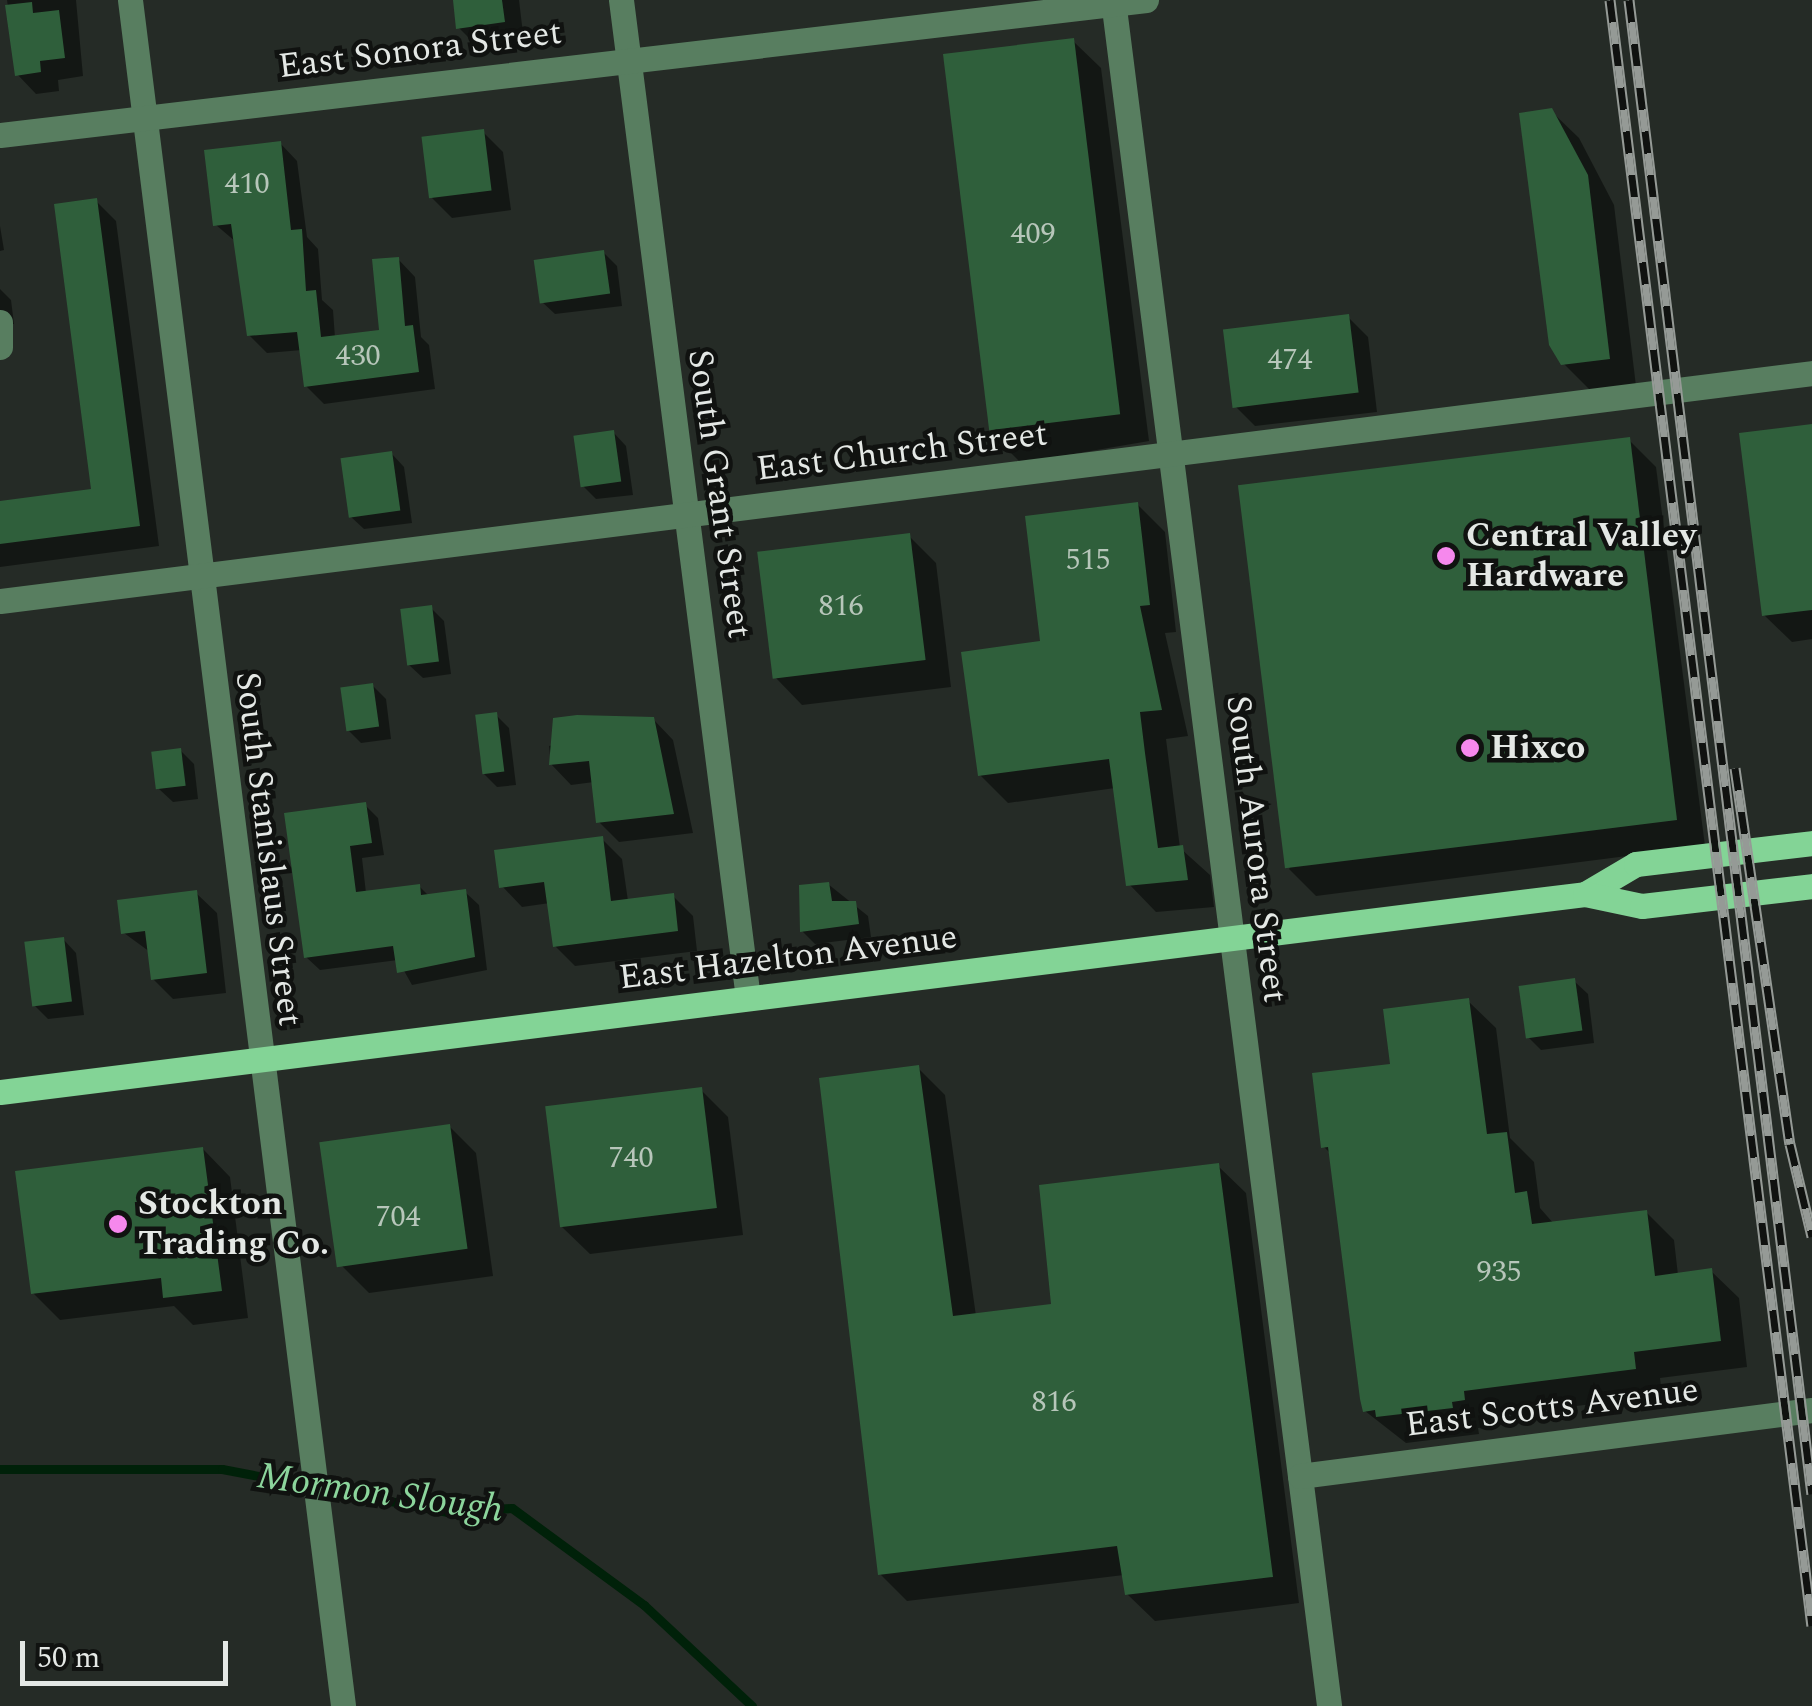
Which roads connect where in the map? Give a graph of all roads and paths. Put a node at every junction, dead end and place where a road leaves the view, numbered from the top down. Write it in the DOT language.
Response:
graph roads {
  1 [pos="130,0"];
  2 [pos="621,0"];
  3 [pos="1146,0"];
  4 [pos="1114,2"];
  5 [pos="628,60"];
  6 [pos="144,118"];
  7 [pos="0,135"];
  8 [pos="0,322"];
  9 [pos="0,348"];
  10 [pos="1812,373"];
  11 [pos="1171,453"];
  12 [pos="686,514"];
  13 [pos="199,577"];
  14 [pos="0,601"];
  15 [pos="1812,843"];
  16 [pos="1812,886"];
  17 [pos="1585,894"];
  18 [pos="1232,937"];
  19 [pos="748,998"];
  20 [pos="258,1060"];
  21 [pos="0,1092"];
  22 [pos="1812,1410"];
  23 [pos="1300,1476"];
  24 [pos="343,1706"];
  25 [pos="1329,1706"];
  1 -- 6 [label="street, South Stanislaus Street"];
  2 -- 5 [label="street, South Grant Street"];
  3 -- 4 [label="street, East Sonora Street"];
  4 -- 5 [label="street, East Sonora Street"];
  4 -- 11 [label="street, South Aurora Street"];
  5 -- 6 [label="street, East Sonora Street"];
  5 -- 12 [label="street, South Grant Street"];
  6 -- 7 [label="street, East Sonora Street"];
  6 -- 13 [label="street, South Stanislaus Street"];
  8 -- 9 [label="street"];
  10 -- 11 [label="street, East Church Street"];
  11 -- 12 [label="street, East Church Street"];
  11 -- 18 [label="street, South Aurora Street"];
  12 -- 13 [label="street, East Church Street"];
  12 -- 19 [label="street, South Grant Street"];
  13 -- 14 [label="street, East Church Street"];
  13 -- 20 [label="street, South Stanislaus Street"];
  15 -- 17 [label="main road, East Hazelton Avenue"];
  16 -- 17 [label="main road, East Hazelton Avenue"];
  17 -- 18 [label="main road, East Hazelton Avenue"];
  18 -- 19 [label="main road, East Hazelton Avenue"];
  18 -- 23 [label="street, South Aurora Street"];
  19 -- 20 [label="main road, East Hazelton Avenue"];
  20 -- 21 [label="main road, East Hazelton Avenue"];
  20 -- 24 [label="street, South Stanislaus Street"];
  22 -- 23 [label="street, East Scotts Avenue"];
  23 -- 25 [label="street, South Aurora Street"];
}
